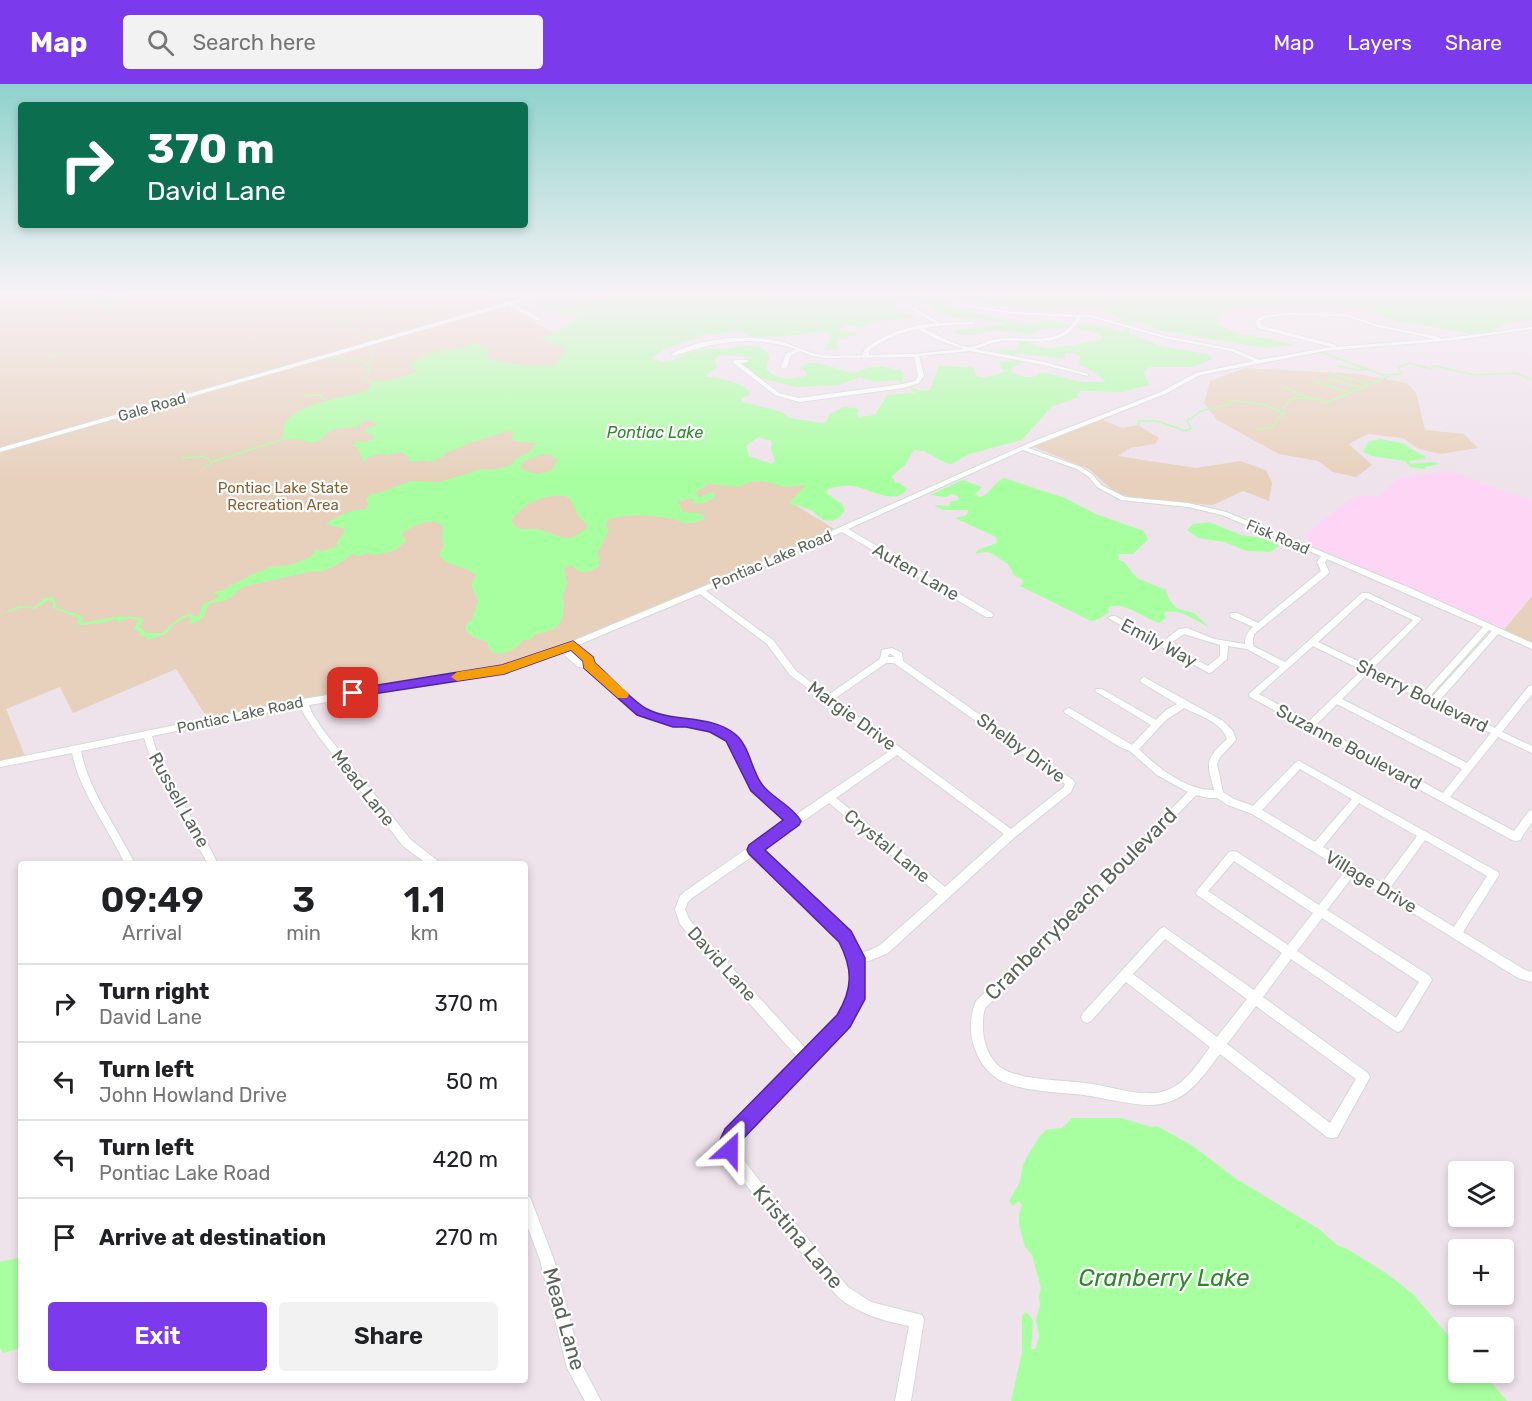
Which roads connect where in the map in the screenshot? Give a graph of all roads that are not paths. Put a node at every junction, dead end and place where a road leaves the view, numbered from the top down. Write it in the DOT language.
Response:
graph roads {
  1 [pos="334,354"];
  2 [pos="789,354"];
  3 [pos="812,354"];
  4 [pos="908,354"];
  5 [pos="916,354"];
  6 [pos="978,354"];
  7 [pos="989,354"];
  8 [pos="1242,354"];
  9 [pos="1295,354"];
  10 [pos="866,357"];
  11 [pos="746,361"];
  12 [pos="976,361"];
  13 [pos="1257,361"];
  14 [pos="784,367"];
  15 [pos="1086,375"];
  16 [pos="1023,448"];
  17 [pos="0,450"];
  18 [pos="843,529"];
  19 [pos="1325,556"];
  20 [pos="700,590"];
  21 [pos="988,615"];
  22 [pos="1234,615"];
  23 [pos="1112,618"];
  24 [pos="1488,626"];
  25 [pos="1259,627"];
  26 [pos="1497,630"];
  27 [pos="1312,642"];
  28 [pos="1224,643"];
  29 [pos="573,645"];
  30 [pos="1163,645"];
  31 [pos="1532,646"];
  32 [pos="1249,647"];
  33 [pos="563,649"];
  34 [pos="1466,650"];
  35 [pos="1476,655"];
  36 [pos="589,665"];
  37 [pos="1285,666"];
  38 [pos="1367,669"];
  39 [pos="1447,671"];
  40 [pos="1457,676"];
  41 [pos="1144,680"];
  42 [pos="1532,688"];
  43 [pos="1099,691"];
  44 [pos="1424,697"];
  45 [pos="828,699"];
  46 [pos="1336,700"];
  47 [pos="303,702"];
  48 [pos="1433,702"];
  49 [pos="1184,705"];
  50 [pos="1068,711"];
  51 [pos="1157,725"];
  52 [pos="1310,726"];
  53 [pos="1497,732"];
  54 [pos="147,735"];
  55 [pos="76,749"];
  56 [pos="1133,749"];
  57 [pos="898,750"];
  58 [pos="1532,750"];
  59 [pos="0,764"];
  60 [pos="1468,768"];
  61 [pos="1193,792"];
  62 [pos="1219,794"];
  63 [pos="828,798"];
  64 [pos="1358,798"];
  65 [pos="1444,798"];
  66 [pos="1255,811"];
  67 [pos="1532,814"];
  68 [pos="793,821"];
  69 [pos="1011,834"];
  70 [pos="1423,835"];
  71 [pos="1316,848"];
  72 [pos="755,850"];
  73 [pos="129,861"];
  74 [pos="212,861"];
  75 [pos="431,861"];
  76 [pos="1352,870"];
  77 [pos="1384,890"];
  78 [pos="946,894"];
  79 [pos="1321,912"];
  80 [pos="1456,934"];
  81 [pos="1290,953"];
  82 [pos="857,958"];
  83 [pos="1126,975"];
  84 [pos="1527,975"];
  85 [pos="1532,983"];
  86 [pos="1255,998"];
  87 [pos="1087,1017"];
  88 [pos="1219,1046"];
  89 [pos="806,1058"];
  90 [pos="528,1210"];
  91 [pos="592,1401"];
  92 [pos="903,1401"];
  1 -- 17 [label="street, Gale Road"];
  2 -- 14 [label="street"];
  3 -- 10 [label="street"];
  4 -- 10 [label="street"];
  5 -- 11 [label="street"];
  6 -- 12 [label="street"];
  7 -- 15 [label="street"];
  8 -- 13 [label="street"];
  9 -- 13 [label="street, Pontiac Lake Road"];
  13 -- 16 [label="street, Pontiac Lake Road"];
  16 -- 18 [label="street, Pontiac Lake Road"];
  16 -- 19 [label="street, Fisk Road"];
  18 -- 20 [label="street, Pontiac Lake Road"];
  18 -- 21 [label="street, Auten Lane"];
  19 -- 24 [label="street, Fisk Road"];
  19 -- 25 [label="street"];
  20 -- 29 [label="street, Pontiac Lake Road"];
  20 -- 45 [label="street, Margie Drive"];
  22 -- 25 [label="street"];
  23 -- 30 [label="street, Emily Way"];
  24 -- 26 [label="street, Fisk Road"];
  24 -- 34 [label="street"];
  25 -- 32 [label="street"];
  26 -- 31 [label="street, Fisk Road"];
  26 -- 35 [label="street"];
  27 -- 37 [label="street, Suzanne Boulevard"];
  27 -- 38 [label="street, Sherry Boulevard"];
  27 -- 38 [label="street, Suzanne Boulevard"];
  28 -- 30 [label="street"];
  28 -- 30 [label="street, Emily Way"];
  28 -- 32 [label="street"];
  29 -- 33 [label="street, Pontiac Lake Road"];
  29 -- 36 [label="street"];
  32 -- 37 [label="street"];
  33 -- 36 [label="street"];
  33 -- 47 [label="street, Pontiac Lake Road"];
  34 -- 35 [label="street"];
  34 -- 39 [label="street"];
  35 -- 40 [label="street"];
  36 -- 68 [label="street"];
  37 -- 52 [label="street, Suzanne Boulevard"];
  38 -- 44 [label="street, Sherry Boulevard"];
  38 -- 46 [label="street"];
  39 -- 40 [label="street"];
  39 -- 44 [label="street"];
  40 -- 48 [label="street"];
  41 -- 49 [label="street"];
  42 -- 53 [label="street"];
  43 -- 51 [label="street"];
  44 -- 48 [label="street, Sherry Boulevard"];
  45 -- 57 [label="street, Margie Drive"];
  45 -- 69 [label="street, Shelby Drive"];
  46 -- 52 [label="street"];
  46 -- 60 [label="street"];
  47 -- 54 [label="street, Pontiac Lake Road"];
  47 -- 75 [label="street, Mead Lane"];
  48 -- 53 [label="street, Sherry Boulevard"];
  49 -- 51 [label="street"];
  49 -- 62 [label="street"];
  50 -- 56 [label="street"];
  51 -- 56 [label="street"];
  52 -- 65 [label="street, Suzanne Boulevard"];
  53 -- 58 [label="street, Sherry Boulevard"];
  53 -- 60 [label="street"];
  54 -- 55 [label="street, Pontiac Lake Road"];
  54 -- 74 [label="street, Russell Lane"];
  55 -- 59 [label="street, Pontiac Lake Road"];
  55 -- 73 [label="street"];
  56 -- 61 [label="street"];
  57 -- 63 [label="street, David Lane"];
  57 -- 69 [label="street, Margie Drive"];
  60 -- 65 [label="street"];
  61 -- 62 [label="street"];
  61 -- 88 [label="street, Cranberrybeach Boulevard"];
  62 -- 66 [label="street, Village Drive"];
  63 -- 68 [label="street, David Lane"];
  63 -- 78 [label="street, Crystal Lane"];
  64 -- 66 [label="street"];
  64 -- 70 [label="street"];
  64 -- 71 [label="street"];
  65 -- 67 [label="street, Suzanne Boulevard"];
  66 -- 71 [label="street, Village Drive"];
  68 -- 72 [label="street, David Lane"];
  69 -- 78 [label="street, Shelby Drive"];
  70 -- 77 [label="street"];
  70 -- 80 [label="street"];
  71 -- 76 [label="street, Village Drive"];
  72 -- 82 [label="street"];
  72 -- 89 [label="street, David Lane"];
  76 -- 77 [label="street, Village Drive"];
  76 -- 79 [label="street"];
  77 -- 80 [label="street, Village Drive"];
  78 -- 82 [label="street, Shelby Drive"];
  79 -- 81 [label="street"];
  79 -- 81 [label="street"];
  79 -- 81 [label="street"];
  80 -- 84 [label="street, Village Drive"];
  81 -- 86 [label="street"];
  82 -- 89 [label="street"];
  83 -- 86 [label="street"];
  83 -- 87 [label="street"];
  83 -- 88 [label="street"];
  84 -- 85 [label="street, Village Drive"];
  86 -- 88 [label="street"];
  86 -- 88 [label="street"];
  89 -- 92 [label="street, Kristina Lane"];
  90 -- 91 [label="street, Mead Lane"];
}
